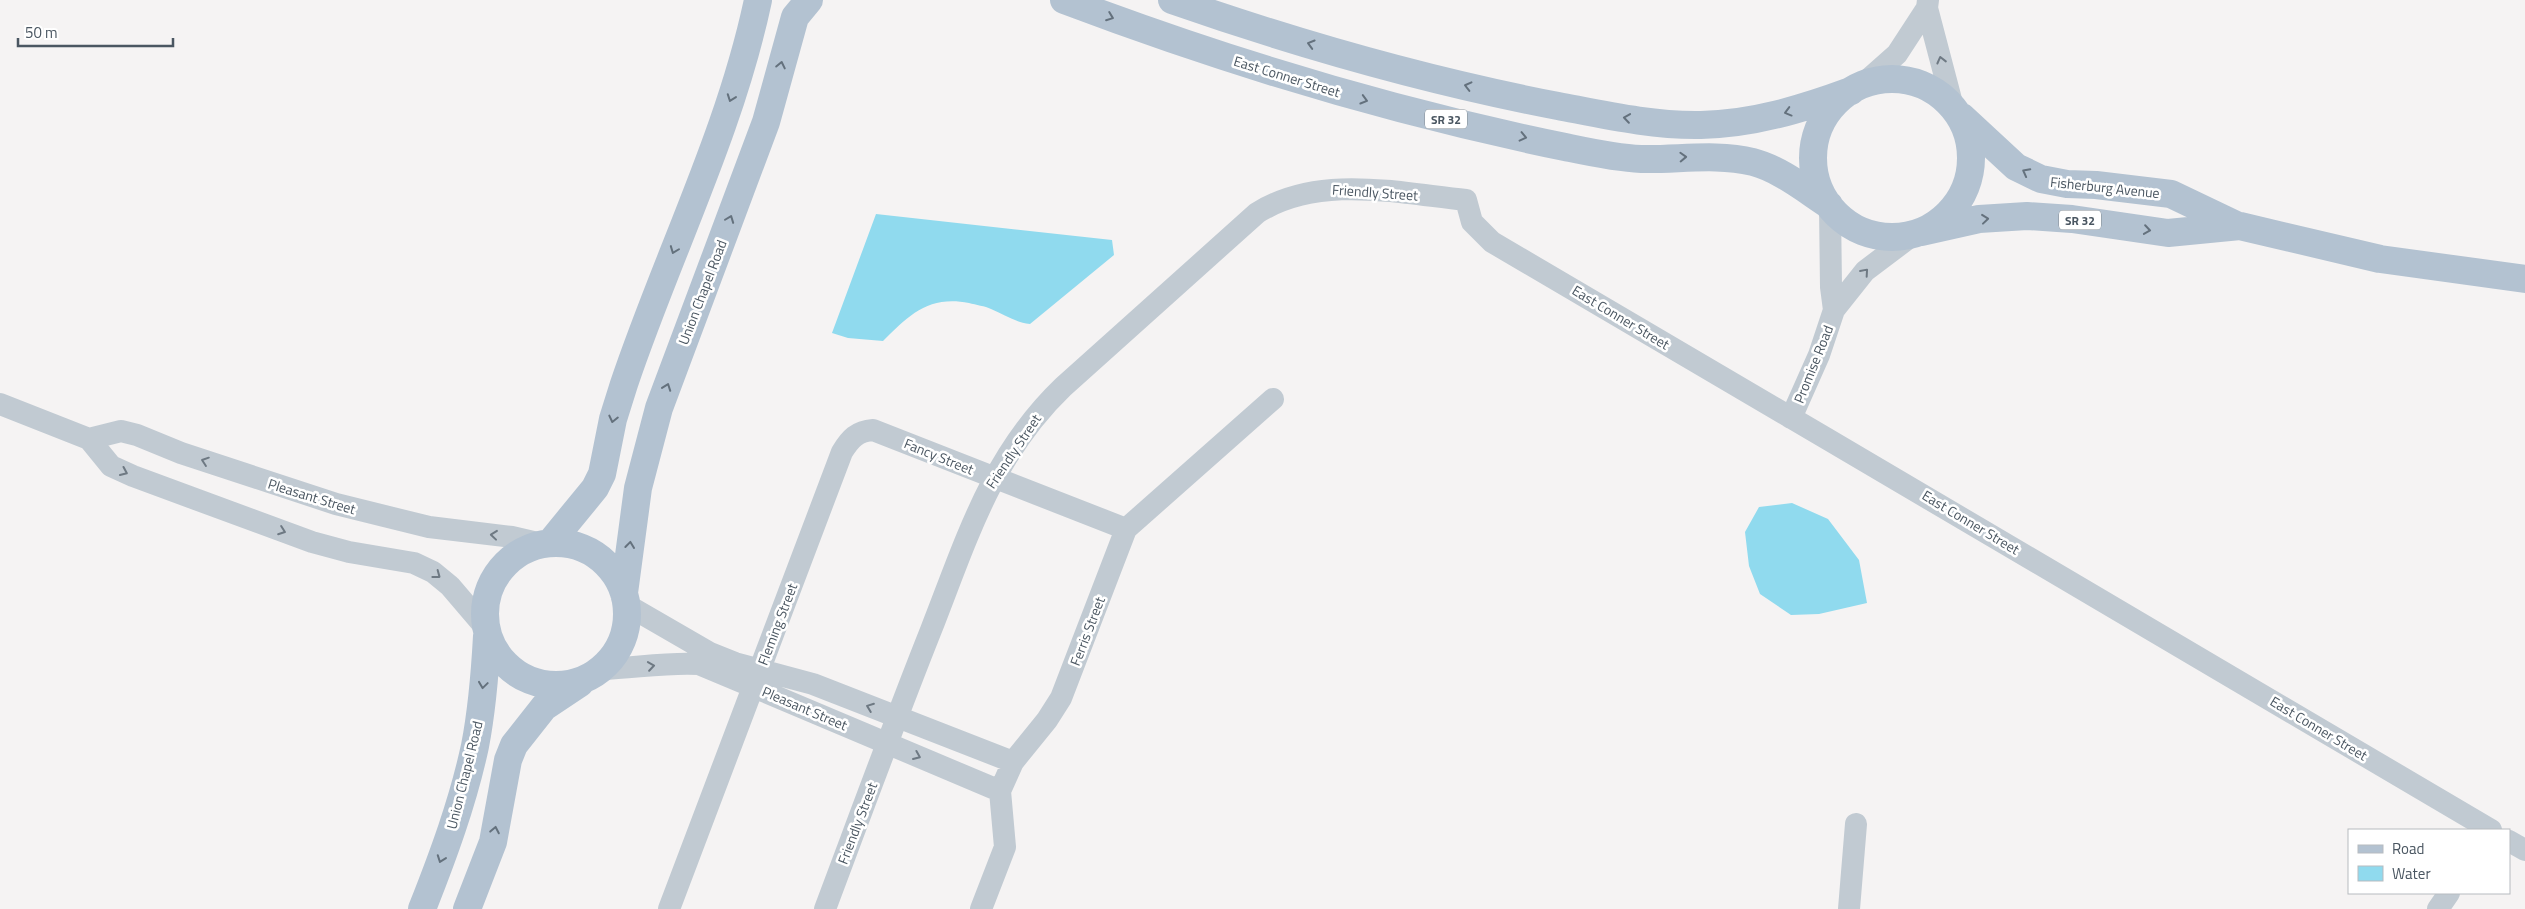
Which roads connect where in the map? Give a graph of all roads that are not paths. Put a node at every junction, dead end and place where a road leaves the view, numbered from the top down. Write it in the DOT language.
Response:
graph roads {
  1 [pos="758,0"];
  2 [pos="809,0"];
  3 [pos="1064,0"];
  4 [pos="1172,0"];
  5 [pos="1928,4"];
  6 [pos="1857,88"];
  7 [pos="1955,110"];
  8 [pos="1466,200"];
  9 [pos="1830,206"];
  10 [pos="2240,226"];
  11 [pos="1917,233"];
  12 [pos="2525,280"];
  13 [pos="1834,310"];
  14 [pos="1273,399"];
  15 [pos="0,404"];
  16 [pos="1791,418"];
  17 [pos="864,431"];
  18 [pos="89,439"];
  19 [pos="994,478"];
  20 [pos="1126,529"];
  21 [pos="546,543"];
  22 [pos="626,599"];
  23 [pos="486,632"];
  24 [pos="594,674"];
  25 [pos="756,678"];
  26 [pos="896,717"];
  27 [pos="887,744"];
  28 [pos="1013,762"];
  29 [pos="1000,790"];
  30 [pos="1856,824"];
  31 [pos="2488,829"];
  32 [pos="2510,842"];
  33 [pos="2525,850"];
  34 [pos="2448,894"];
  35 [pos="422,909"];
  36 [pos="467,909"];
  37 [pos="669,909"];
  38 [pos="825,909"];
  39 [pos="981,909"];
  40 [pos="1849,909"];
  41 [pos="2438,909"];
  1 -- 21 [label="main road, one-way"];
  22 -- 2 [label="main road, Union Chapel Road, one-way"];
  3 -- 9 [label="main road, East Conner Street / SR 32, one-way"];
  6 -- 4 [label="main road, one-way"];
  5 -- 6 [label="street"];
  7 -- 5 [label="street, one-way"];
  6 -- 7 [label="main road"];
  6 -- 9 [label="main road"];
  10 -- 7 [label="main road, Fisherburg Avenue / SR 32, one-way"];
  7 -- 11 [label="main road"];
  8 -- 16 [label="street, East Conner Street"];
  8 -- 19 [label="street, Friendly Street"];
  9 -- 11 [label="main road"];
  9 -- 13 [label="street, Promise Road"];
  11 -- 10 [label="main road, Fisherburg Avenue / SR 32, one-way"];
  10 -- 12 [label="main road, Fisherburg Avenue / SR 32"];
  13 -- 11 [label="street, Promise Road, one-way"];
  13 -- 16 [label="street, Promise Road"];
  14 -- 20 [label="street, Ferris Street"];
  15 -- 18 [label="street"];
  16 -- 31 [label="street, East Conner Street"];
  17 -- 19 [label="street, Fancy Street"];
  17 -- 25 [label="street, Fleming Street"];
  21 -- 18 [label="street, Pleasant Street, one-way"];
  18 -- 23 [label="street, one-way"];
  19 -- 20 [label="street, Fancy Street"];
  19 -- 26 [label="street, Friendly Street"];
  20 -- 28 [label="street, Ferris Street"];
  21 -- 22 [label="main road"];
  21 -- 23 [label="main road"];
  22 -- 24 [label="main road"];
  22 -- 25 [label="street, Pleasant Street"];
  23 -- 24 [label="main road"];
  23 -- 35 [label="main road, Union Chapel Road, one-way"];
  24 -- 25 [label="street, Pleasant Street, one-way"];
  36 -- 24 [label="main road, one-way"];
  26 -- 25 [label="street, Pleasant Street, one-way"];
  25 -- 27 [label="street, Pleasant Street"];
  25 -- 37 [label="street, Fleming Street"];
  26 -- 27 [label="street, Friendly Street"];
  26 -- 28 [label="street, Pleasant Street"];
  27 -- 29 [label="street, Pleasant Street, one-way"];
  27 -- 38 [label="street, Friendly Street"];
  28 -- 29 [label="street, Ferris Street"];
  29 -- 39 [label="street, Ferris Street"];
  30 -- 40 [label="street"];
  32 -- 33 [label="street, East Conner Street"];
  34 -- 41 [label="street"];
}
